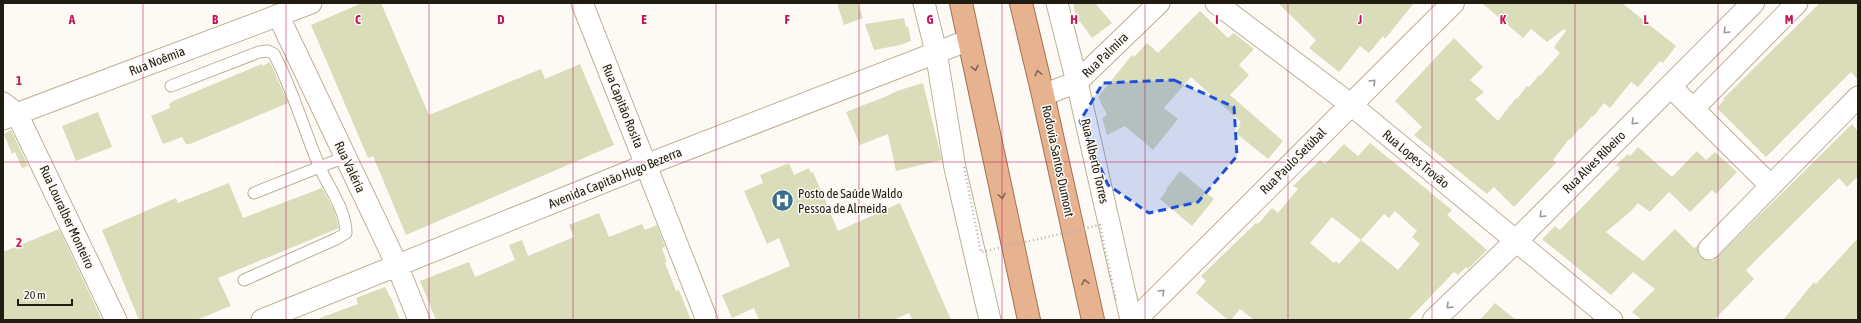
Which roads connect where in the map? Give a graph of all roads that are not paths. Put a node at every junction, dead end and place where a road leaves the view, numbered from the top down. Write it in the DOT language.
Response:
graph roads {
  1 [pos="311,3"];
  2 [pos="582,3"];
  3 [pos="924,3"];
  4 [pos="961,3"];
  5 [pos="1021,3"];
  6 [pos="1057,3"];
  7 [pos="1158,3"];
  8 [pos="1216,3"];
  9 [pos="1453,3"];
  10 [pos="1753,3"];
  11 [pos="1797,3"];
  12 [pos="278,15"];
  13 [pos="969,40"];
  14 [pos="936,52"];
  15 [pos="1077,82"];
  16 [pos="171,86"];
  17 [pos="1670,86"];
  18 [pos="1043,95"];
  19 [pos="1858,97"];
  20 [pos="1350,104"];
  21 [pos="1693,109"];
  22 [pos="8,112"];
  23 [pos="345,157"];
  24 [pos="646,165"];
  25 [pos="320,168"];
  26 [pos="1771,186"];
  27 [pos="254,193"];
  28 [pos="1516,241"];
  29 [pos="1709,249"];
  30 [pos="397,265"];
  31 [pos="244,280"];
  32 [pos="1024,319"];
  33 [pos="116,320"];
  34 [pos="262,320"];
  35 [pos="419,320"];
  36 [pos="707,320"];
  37 [pos="990,320"];
  38 [pos="1093,320"];
  39 [pos="1131,320"];
  40 [pos="1135,320"];
  41 [pos="1434,320"];
  42 [pos="1612,320"];
  1 -- 12 [label="street, Rua Noêmia"];
  2 -- 24 [label="street, Rua Capitão Rosita"];
  3 -- 14 [label="street"];
  4 -- 13 [label="highway"];
  18 -- 5 [label="highway, Rodovia Santos Dumont, one-way"];
  6 -- 15 [label="street, Rua Alberto Torres"];
  7 -- 15 [label="street, Rua Palmira"];
  8 -- 20 [label="street, Rua Lopes Trovão"];
  20 -- 9 [label="street, Rua Paulo Setúbal, one-way"];
  10 -- 17 [label="street, Rua Alves Ribeiro, one-way"];
  11 -- 21 [label="street"];
  12 -- 22 [label="street, Rua Noêmia"];
  12 -- 23 [label="street, Rua Valéria"];
  13 -- 14 [label="street, Avenida Capitão Hugo Bezerra"];
  13 -- 32 [label="highway, one-way"];
  14 -- 24 [label="street, Avenida Capitão Hugo Bezerra"];
  14 -- 37 [label="street"];
  15 -- 18 [label="street, Rua Palmira"];
  15 -- 39 [label="street, Rua Alberto Torres"];
  16 -- 25 [label="lane"];
  17 -- 21 [label="street"];
  17 -- 28 [label="street, Rua Alves Ribeiro, one-way"];
  38 -- 18 [label="highway, Rodovia Santos Dumont, one-way"];
  19 -- 26 [label="street"];
  20 -- 28 [label="street, Rua Lopes Trovão"];
  40 -- 20 [label="street, Rua Paulo Setúbal, one-way"];
  21 -- 26 [label="street"];
  22 -- 33 [label="street, Rua Louralber Monteiro"];
  23 -- 25 [label="lane"];
  23 -- 30 [label="street, Rua Valéria"];
  24 -- 30 [label="street, Avenida Capitão Hugo Bezerra"];
  24 -- 36 [label="street, Rua Capitão Rosita"];
  25 -- 27 [label="lane"];
  25 -- 31 [label="lane"];
  26 -- 29 [label="street"];
  28 -- 41 [label="street, Rua Alves Ribeiro, one-way"];
  28 -- 42 [label="street, Rua Lopes Trovão"];
  30 -- 34 [label="street, Avenida Capitão Hugo Bezerra"];
  30 -- 35 [label="street, Rua Valéria"];
}
